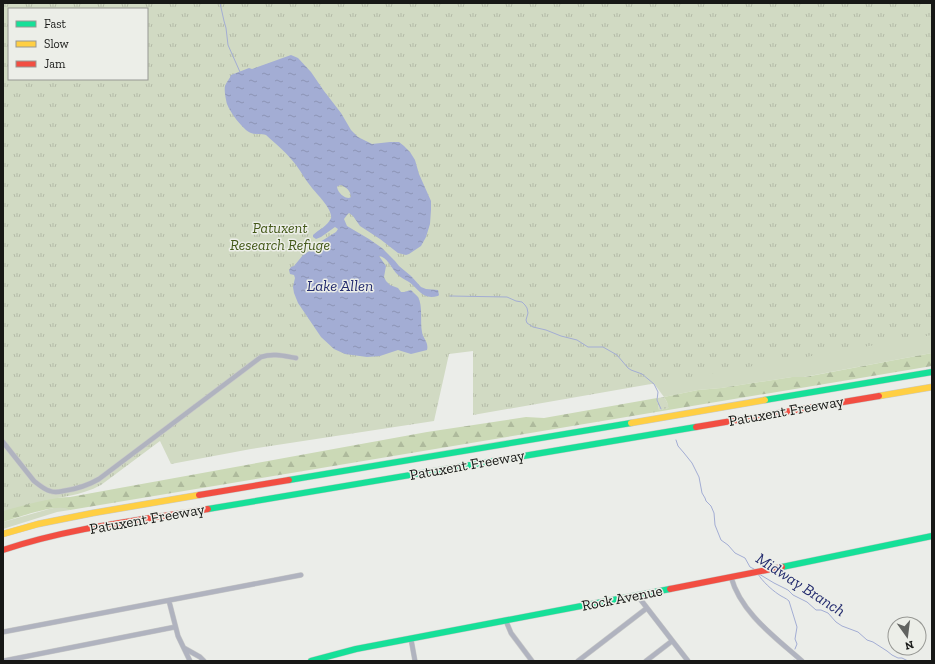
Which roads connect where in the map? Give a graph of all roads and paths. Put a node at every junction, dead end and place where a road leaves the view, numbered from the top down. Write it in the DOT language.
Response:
graph roads {
  1 [pos="296,358"];
  2 [pos="932,372"];
  3 [pos="932,387"];
  4 [pos="3,442"];
  5 [pos="3,534"];
  6 [pos="932,536"];
  7 [pos="3,550"];
  8 [pos="301,575"];
  9 [pos="731,577"];
  10 [pos="638,597"];
  11 [pos="169,601"];
  12 [pos="647,608"];
  13 [pos="506,621"];
  14 [pos="175,627"];
  15 [pos="3,632"];
  16 [pos="411,639"];
  17 [pos="672,641"];
  18 [pos="182,647"];
  19 [pos="3,660"];
  20 [pos="190,661"];
  21 [pos="204,661"];
  22 [pos="311,661"];
  23 [pos="415,661"];
  24 [pos="532,661"];
  25 [pos="578,661"];
  26 [pos="646,661"];
  27 [pos="688,661"];
  28 [pos="802,661"];
  1 -- 4 [label="street"];
  2 -- 5 [label="main road, Patuxent Freeway"];
  3 -- 7 [label="main road, Patuxent Freeway"];
  6 -- 9 [label="main road, Rock Avenue"];
  8 -- 11 [label="street"];
  9 -- 10 [label="main road, Rock Avenue"];
  9 -- 28 [label="street"];
  10 -- 12 [label="street"];
  10 -- 13 [label="main road, Rock Avenue"];
  11 -- 14 [label="street"];
  11 -- 15 [label="street"];
  12 -- 17 [label="street"];
  12 -- 25 [label="street"];
  13 -- 16 [label="main road, Rock Avenue"];
  13 -- 24 [label="street"];
  14 -- 18 [label="street"];
  14 -- 19 [label="street"];
  16 -- 22 [label="main road, Rock Avenue"];
  16 -- 23 [label="street"];
  17 -- 26 [label="street"];
  17 -- 27 [label="street"];
  18 -- 20 [label="street"];
  18 -- 21 [label="street"];
}
